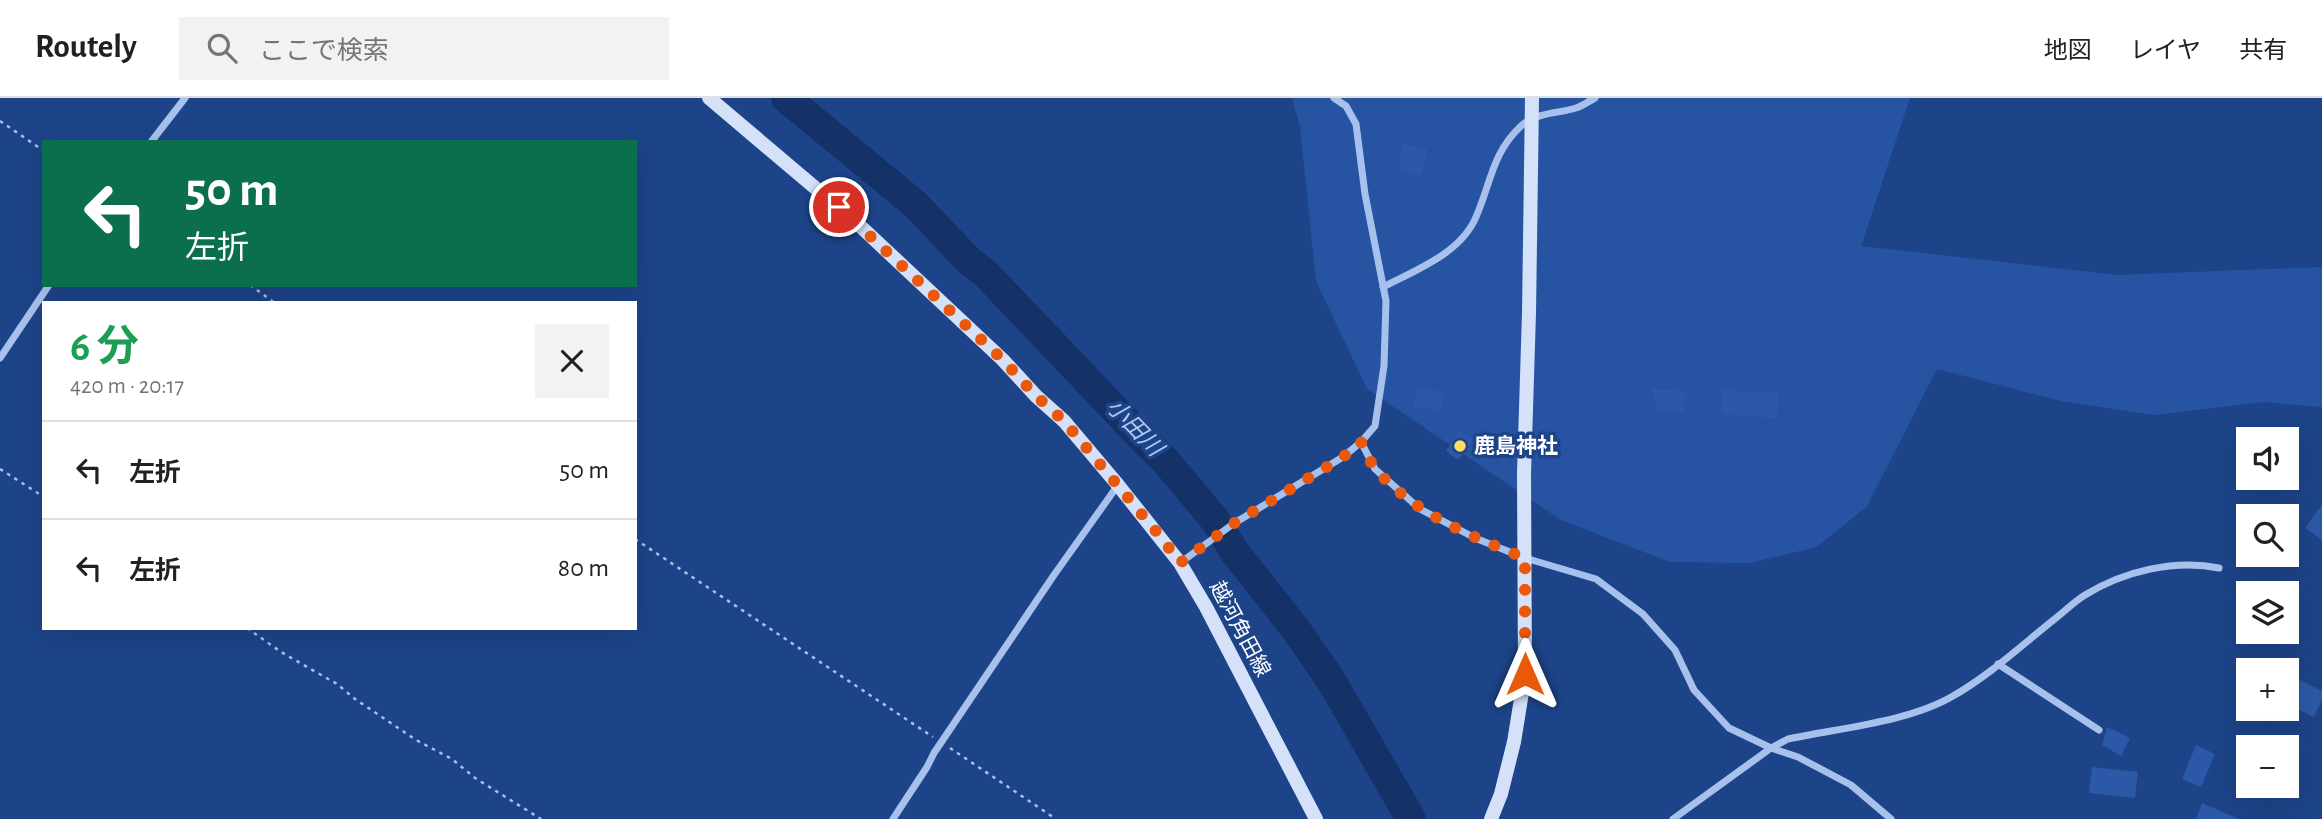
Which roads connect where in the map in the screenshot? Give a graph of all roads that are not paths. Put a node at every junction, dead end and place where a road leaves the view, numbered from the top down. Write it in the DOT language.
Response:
graph roads {
  1 [pos="185,98"];
  2 [pos="709,98"];
  3 [pos="1334,98"];
  4 [pos="1532,98"];
  5 [pos="1595,98"];
  6 [pos="1533,117"];
  7 [pos="153,140"];
  8 [pos="48,287"];
  9 [pos="1383,287"];
  10 [pos="0,358"];
  11 [pos="1361,442"];
  12 [pos="1118,485"];
  13 [pos="1525,558"];
  14 [pos="1180,563"];
  15 [pos="2219,568"];
  16 [pos="1998,664"];
  17 [pos="2099,730"];
  18 [pos="1771,748"];
  19 [pos="893,819"];
  20 [pos="1316,819"];
  21 [pos="1491,819"];
  22 [pos="1673,819"];
  23 [pos="1891,819"];
  1 -- 7 [label="street"];
  2 -- 12 [label="main road, 越河角田線"];
  3 -- 9 [label="street"];
  4 -- 6 [label="main road"];
  5 -- 6 [label="street"];
  6 -- 9 [label="street"];
  6 -- 13 [label="main road"];
  8 -- 10 [label="street"];
  9 -- 11 [label="street"];
  11 -- 13 [label="street"];
  11 -- 14 [label="street"];
  12 -- 14 [label="main road, 越河角田線"];
  12 -- 19 [label="street"];
  13 -- 18 [label="street"];
  13 -- 21 [label="main road"];
  14 -- 20 [label="main road, 越河角田線"];
  15 -- 16 [label="street"];
  16 -- 17 [label="street"];
  16 -- 18 [label="street"];
  18 -- 22 [label="street"];
  18 -- 23 [label="street"];
}
